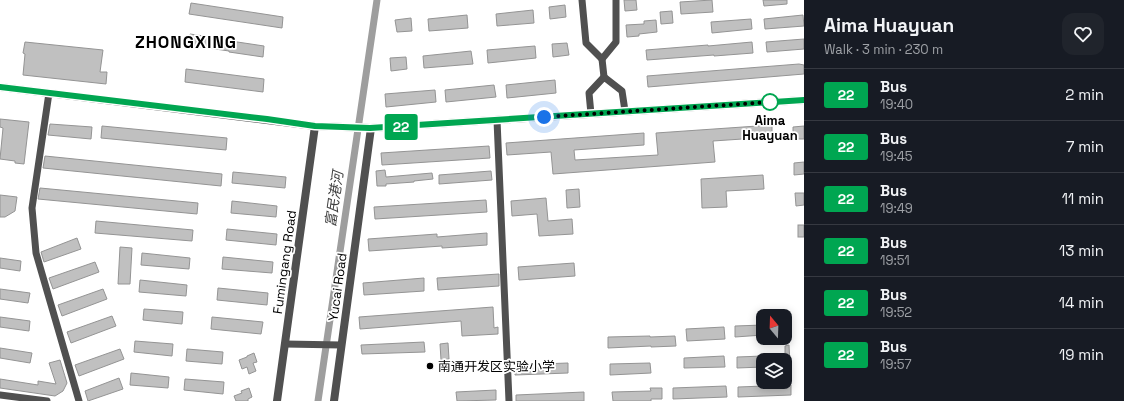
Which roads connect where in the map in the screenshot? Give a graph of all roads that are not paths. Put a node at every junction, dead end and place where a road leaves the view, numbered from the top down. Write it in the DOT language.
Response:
graph roads {
  1 [pos="582,0"];
  2 [pos="616,0"];
  3 [pos="602,59"];
  4 [pos="604,77"];
  5 [pos="0,87"];
  6 [pos="49,93"];
  7 [pos="804,100"];
  8 [pos="625,111"];
  9 [pos="591,114"];
  10 [pos="497,120"];
  11 [pos="315,126"];
  12 [pos="370,128"];
  13 [pos="284,344"];
  14 [pos="341,345"];
  15 [pos="0,395"];
  16 [pos="47,401"];
  17 [pos="79,401"];
  18 [pos="276,401"];
  19 [pos="334,401"];
  20 [pos="509,401"];
  1 -- 3 [label="street"];
  2 -- 3 [label="street"];
  3 -- 4 [label="street"];
  4 -- 8 [label="street"];
  4 -- 9 [label="street"];
  5 -- 6 [label="street"];
  6 -- 11 [label="street"];
  6 -- 17 [label="street"];
  7 -- 8 [label="street"];
  8 -- 9 [label="street"];
  9 -- 10 [label="street"];
  10 -- 12 [label="street"];
  10 -- 20 [label="street"];
  11 -- 12 [label="street"];
  11 -- 13 [label="street, Fumingang Road"];
  12 -- 14 [label="street, Yucai Road"];
  13 -- 14 [label="street"];
  13 -- 18 [label="street, Fumingang Road"];
  14 -- 19 [label="street, Yucai Road"];
  15 -- 16 [label="street"];
}
